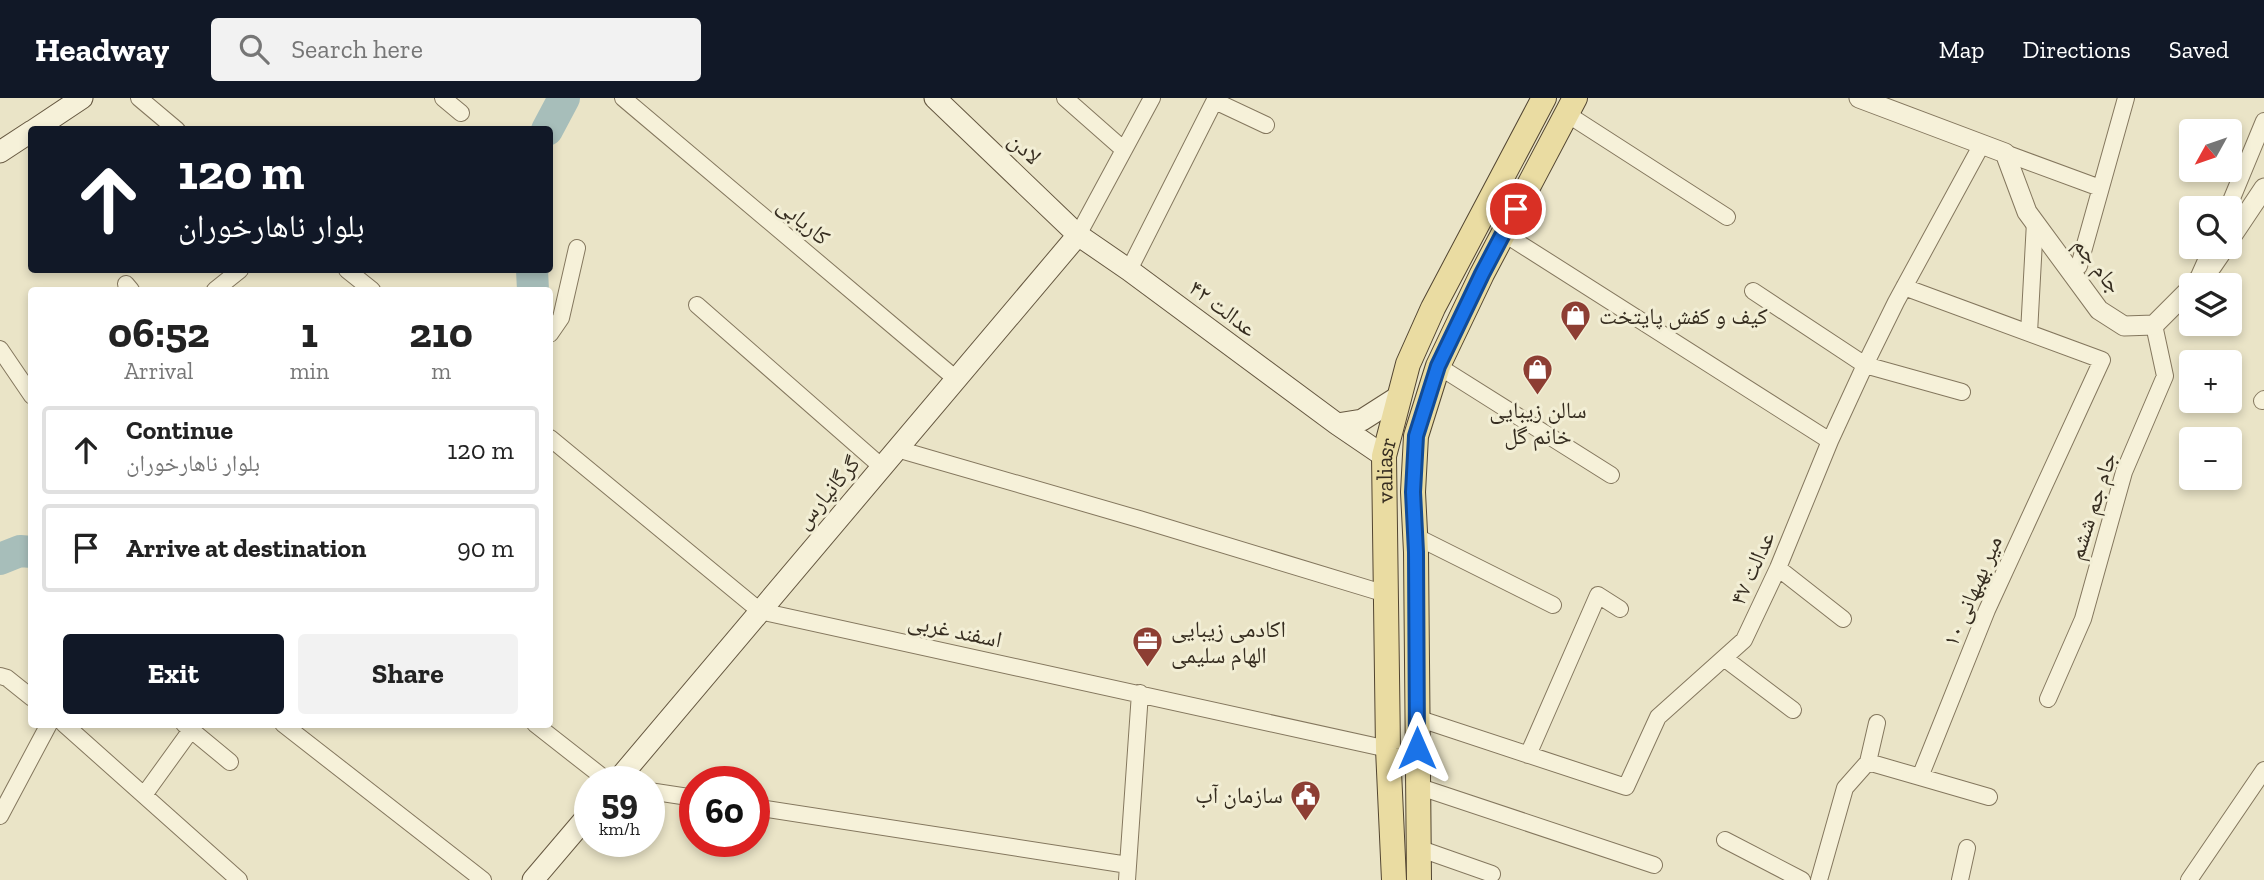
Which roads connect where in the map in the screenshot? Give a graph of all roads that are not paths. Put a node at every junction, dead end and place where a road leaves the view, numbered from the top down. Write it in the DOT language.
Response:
graph roads {
  1 [pos="82,98"];
  2 [pos="139,98"];
  3 [pos="443,98"];
  4 [pos="623,98"];
  5 [pos="935,98"];
  6 [pos="1065,98"];
  7 [pos="1152,98"];
  8 [pos="1544,98"];
  9 [pos="1859,98"];
  10 [pos="2126,98"];
  11 [pos="1216,100"];
  12 [pos="1571,106"];
  13 [pos="461,113"];
  14 [pos="2264,121"];
  15 [pos="1266,125"];
  16 [pos="45,126"];
  17 [pos="172,126"];
  18 [pos="28,138"];
  19 [pos="1982,144"];
  20 [pos="1124,150"];
  21 [pos="0,152"];
  22 [pos="2005,153"];
  23 [pos="2100,188"];
  24 [pos="2264,188"];
  25 [pos="2233,196"];
  26 [pos="1727,217"];
  27 [pos="2242,221"];
  28 [pos="2035,222"];
  29 [pos="1503,233"];
  30 [pos="1078,235"];
  31 [pos="577,248"];
  32 [pos="2217,259"];
  33 [pos="2079,266"];
  34 [pos="1129,271"];
  35 [pos="236,273"];
  36 [pos="351,273"];
  37 [pos="2205,273"];
  38 [pos="219,287"];
  39 [pos="368,287"];
  40 [pos="1904,287"];
  41 [pos="1753,291"];
  42 [pos="2179,300"];
  43 [pos="697,305"];
  44 [pos="2154,325"];
  45 [pos="553,330"];
  46 [pos="2029,333"];
  47 [pos="0,349"];
  48 [pos="1865,365"];
  49 [pos="1438,366"];
  50 [pos="956,379"];
  51 [pos="28,390"];
  52 [pos="1962,392"];
  53 [pos="1398,397"];
  54 [pos="1337,424"];
  55 [pos="553,440"];
  56 [pos="1830,442"];
  57 [pos="897,449"];
  58 [pos="1384,456"];
  59 [pos="882,467"];
  60 [pos="1611,475"];
  61 [pos="1415,536"];
  62 [pos="1778,568"];
  63 [pos="1386,594"];
  64 [pos="1553,605"];
  65 [pos="1620,608"];
  66 [pos="760,611"];
  67 [pos="1843,619"];
  68 [pos="1724,658"];
  69 [pos="4,677"];
  70 [pos="1140,694"];
  71 [pos="28,695"];
  72 [pos="2048,699"];
  73 [pos="1793,710"];
  74 [pos="1417,718"];
  75 [pos="1877,723"];
  76 [pos="47,728"];
  77 [pos="69,728"];
  78 [pos="187,728"];
  79 [pos="189,728"];
  80 [pos="288,728"];
  81 [pos="540,728"];
  82 [pos="1388,749"];
  83 [pos="1528,755"];
  84 [pos="230,762"];
  85 [pos="1868,762"];
  86 [pos="589,766"];
  87 [pos="629,766"];
  88 [pos="2264,770"];
  89 [pos="1920,778"];
  90 [pos="1417,786"];
  91 [pos="144,795"];
  92 [pos="1989,797"];
  93 [pos="770,810"];
  94 [pos="0,816"];
  95 [pos="574,832"];
  96 [pos="1725,840"];
  97 [pos="1418,848"];
  98 [pos="1967,848"];
  99 [pos="1654,865"];
  100 [pos="1128,872"];
  101 [pos="1492,874"];
  102 [pos="239,880"];
  103 [pos="482,880"];
  104 [pos="533,880"];
  105 [pos="1394,880"];
  106 [pos="1419,880"];
  107 [pos="1802,880"];
  108 [pos="1819,880"];
  109 [pos="1960,880"];
  110 [pos="2189,880"];
  1 -- 16 [label="main road"];
  2 -- 17 [label="street"];
  3 -- 13 [label="street"];
  4 -- 50 [label="street, کاریابی"];
  5 -- 30 [label="main road, لادن"];
  6 -- 20 [label="street"];
  7 -- 20 [label="street"];
  8 -- 53 [label="main road, valiasr"];
  9 -- 19 [label="street"];
  10 -- 23 [label="street"];
  11 -- 15 [label="street"];
  11 -- 34 [label="street"];
  12 -- 26 [label="street"];
  12 -- 29 [label="main road"];
  14 -- 25 [label="street"];
  18 -- 21 [label="main road"];
  19 -- 22 [label="street"];
  19 -- 40 [label="street, عدالت ۴۷"];
  20 -- 30 [label="street"];
  22 -- 23 [label="street"];
  22 -- 28 [label="street, جام جم"];
  23 -- 33 [label="street"];
  24 -- 27 [label="street"];
  28 -- 44 [label="street, جام جم"];
  28 -- 46 [label="street"];
  29 -- 49 [label="main road"];
  29 -- 56 [label="street"];
  30 -- 34 [label="main road, عدالت ۴۲"];
  30 -- 50 [label="main road, گرگانپارس"];
  31 -- 45 [label="street"];
  32 -- 37 [label="street"];
  34 -- 54 [label="main road, عدالت ۴۲"];
  35 -- 38 [label="street"];
  36 -- 39 [label="street"];
  40 -- 46 [label="street"];
  40 -- 48 [label="street, عدالت ۴۷"];
  41 -- 48 [label="street"];
  42 -- 44 [label="street"];
  43 -- 59 [label="street"];
  44 -- 72 [label="street, جام جم ششم"];
  46 -- 89 [label="street, ۱۰ میر بهبهانی"];
  47 -- 51 [label="street"];
  48 -- 52 [label="street"];
  48 -- 56 [label="street, عدالت ۴۷"];
  49 -- 60 [label="street"];
  49 -- 61 [label="main road"];
  50 -- 57 [label="main road, گرگانپارس"];
  53 -- 54 [label="main road"];
  53 -- 58 [label="main road, valiasr"];
  54 -- 58 [label="main road, عدالت ۴۲"];
  55 -- 66 [label="street"];
  56 -- 62 [label="street, عدالت ۴۷"];
  57 -- 59 [label="main road, گرگانپارس"];
  57 -- 63 [label="street"];
  58 -- 63 [label="main road, valiasr"];
  59 -- 66 [label="main road, گرگانپارس"];
  61 -- 64 [label="street"];
  61 -- 74 [label="main road"];
  62 -- 67 [label="street"];
  62 -- 68 [label="street, عدالت ۴۷"];
  63 -- 82 [label="main road, valiasr"];
  65 -- 83 [label="street"];
  66 -- 70 [label="street, اسفند غربی"];
  66 -- 87 [label="main road, گرگانپارس"];
  68 -- 73 [label="street"];
  68 -- 83 [label="street, عدالت ۴۷"];
  69 -- 71 [label="street"];
  70 -- 82 [label="street, اسفند غربی"];
  70 -- 100 [label="street"];
  74 -- 83 [label="street, عدالت ۴۷"];
  74 -- 90 [label="main road"];
  75 -- 85 [label="street"];
  76 -- 94 [label="street"];
  77 -- 91 [label="street"];
  78 -- 91 [label="street"];
  79 -- 84 [label="street"];
  80 -- 103 [label="street"];
  81 -- 86 [label="street"];
  82 -- 105 [label="main road, valiasr"];
  85 -- 89 [label="street"];
  85 -- 108 [label="street"];
  88 -- 110 [label="street"];
  89 -- 92 [label="street"];
  90 -- 97 [label="main road"];
  90 -- 99 [label="street"];
  91 -- 102 [label="street"];
  93 -- 100 [label="street"];
  95 -- 104 [label="main road"];
  96 -- 107 [label="street"];
  97 -- 101 [label="street"];
  97 -- 106 [label="main road"];
  98 -- 109 [label="street"];
}
